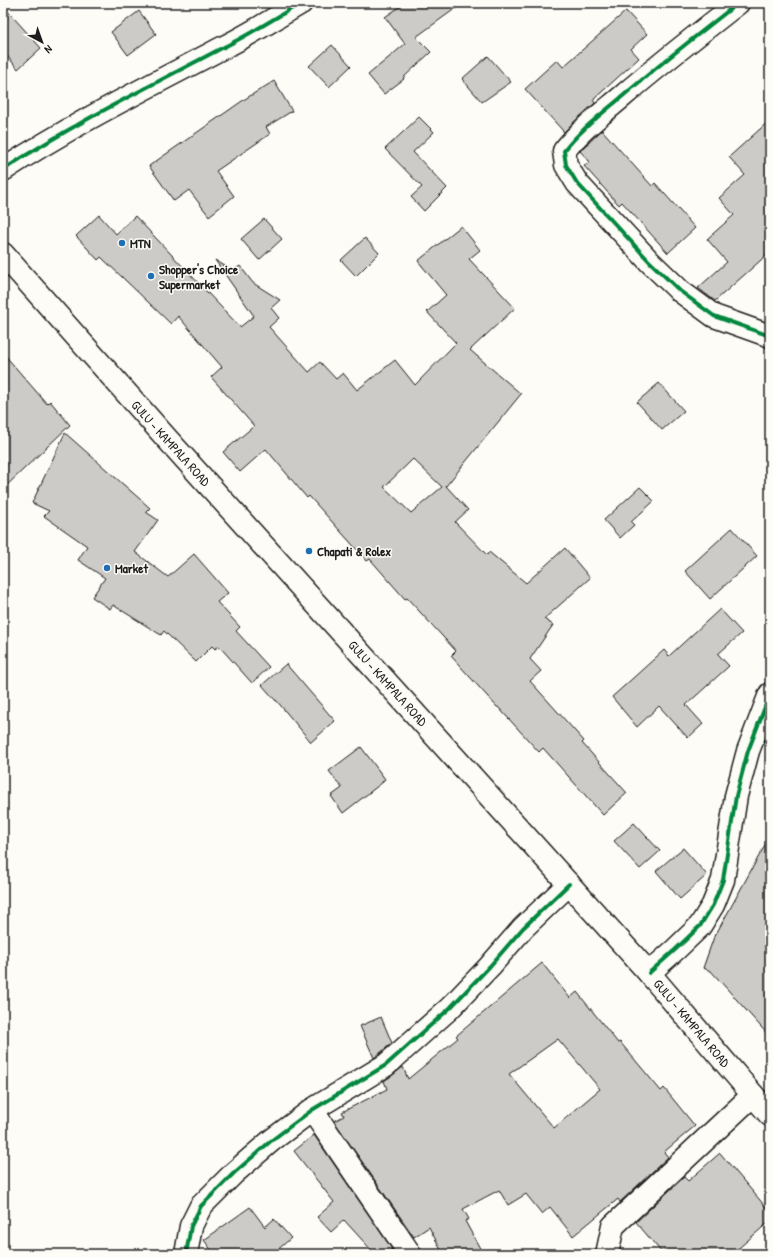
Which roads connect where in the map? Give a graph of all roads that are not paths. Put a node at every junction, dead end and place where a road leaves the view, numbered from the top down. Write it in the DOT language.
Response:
graph roads {
  1 [pos="301,3"];
  2 [pos="738,3"];
  3 [pos="3,170"];
  4 [pos="3,254"];
  5 [pos="770,336"];
  6 [pos="770,694"];
  7 [pos="569,884"];
  8 [pos="649,973"];
  9 [pos="753,1095"];
  10 [pos="312,1110"];
  11 [pos="770,1115"];
  12 [pos="186,1254"];
  13 [pos="410,1254"];
  14 [pos="608,1254"];
  1 -- 3 [label="street"];
  2 -- 5 [label="street"];
  4 -- 7 [label="street, GULU - KAMPALA ROAD"];
  6 -- 8 [label="street"];
  7 -- 8 [label="street, GULU - KAMPALA ROAD"];
  7 -- 10 [label="street"];
  8 -- 9 [label="street, GULU - KAMPALA ROAD"];
  9 -- 11 [label="street, GULU - KAMPALA ROAD"];
  9 -- 14 [label="street"];
  10 -- 12 [label="street"];
  10 -- 13 [label="street"];
}
